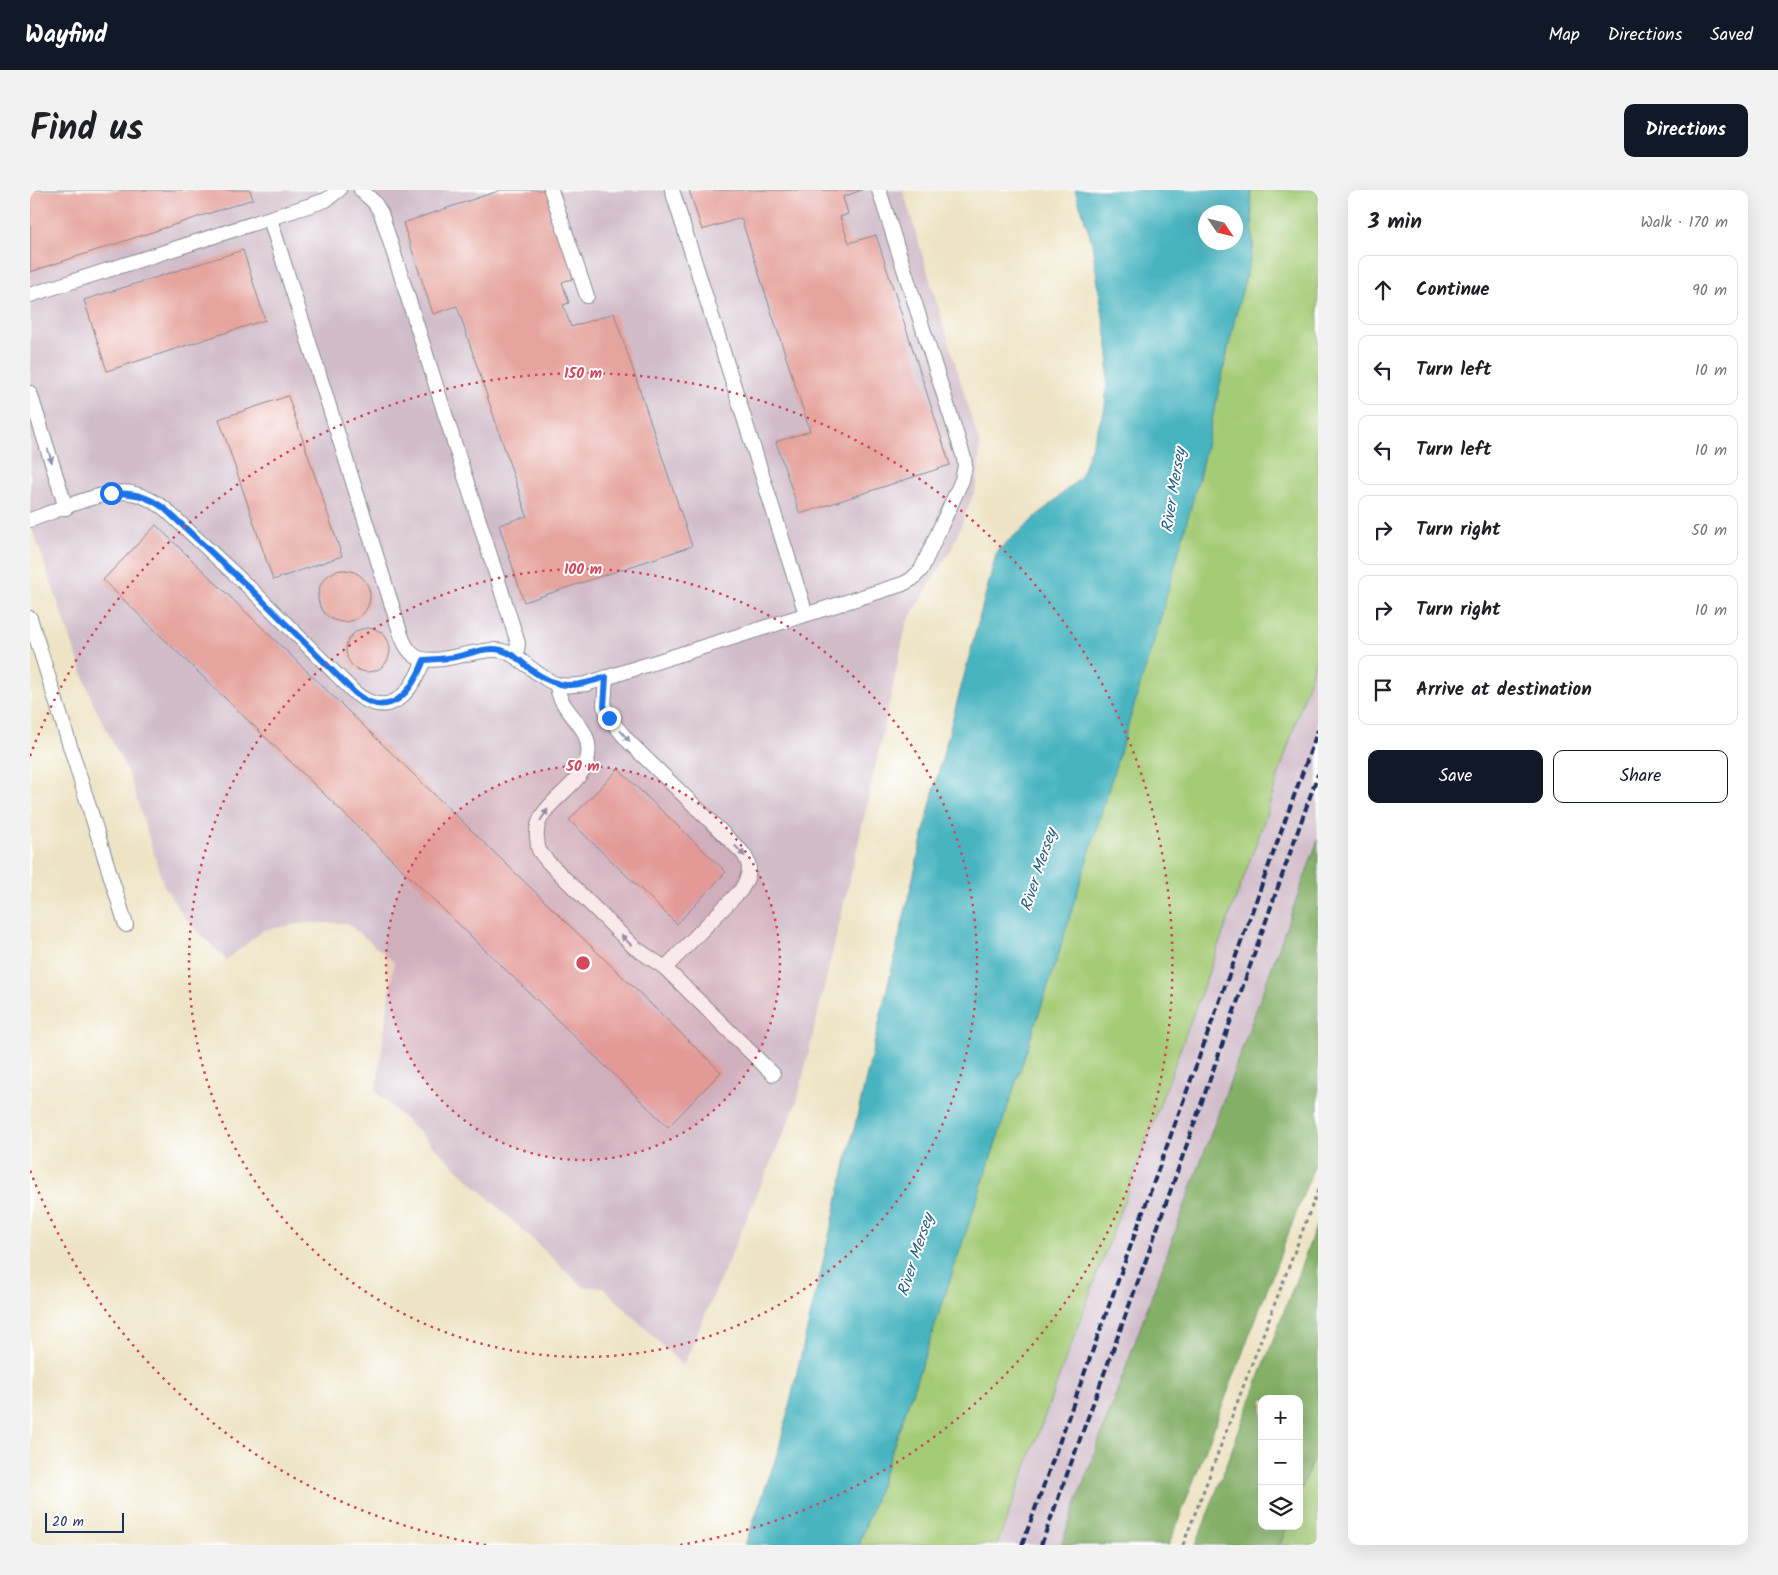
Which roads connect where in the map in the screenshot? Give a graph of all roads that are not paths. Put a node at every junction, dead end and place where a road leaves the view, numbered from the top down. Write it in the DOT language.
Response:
graph roads {
  1 [pos="339,190"];
  2 [pos="360,190"];
  3 [pos="551,190"];
  4 [pos="672,190"];
  5 [pos="879,190"];
  6 [pos="270,219"];
  7 [pos="30,295"];
  8 [pos="587,296"];
  9 [pos="30,393"];
  10 [pos="66,508"];
  11 [pos="30,520"];
  12 [pos="806,614"];
  13 [pos="30,618"];
  14 [pos="516,657"];
  15 [pos="424,660"];
  16 [pos="606,677"];
  17 [pos="557,684"];
  18 [pos="126,925"];
  19 [pos="665,968"];
  20 [pos="773,1074"];
  1 -- 6 [label="lane"];
  2 -- 14 [label="lane"];
  3 -- 8 [label="lane"];
  4 -- 12 [label="lane"];
  5 -- 12 [label="lane"];
  6 -- 7 [label="lane"];
  6 -- 15 [label="lane"];
  9 -- 10 [label="lane, one-way"];
  10 -- 11 [label="lane"];
  10 -- 15 [label="lane"];
  12 -- 16 [label="lane"];
  13 -- 18 [label="lane"];
  14 -- 15 [label="lane"];
  14 -- 17 [label="lane"];
  16 -- 17 [label="lane"];
  16 -- 19 [label="lane, one-way"];
  19 -- 17 [label="lane, one-way"];
  19 -- 20 [label="lane"];
}
